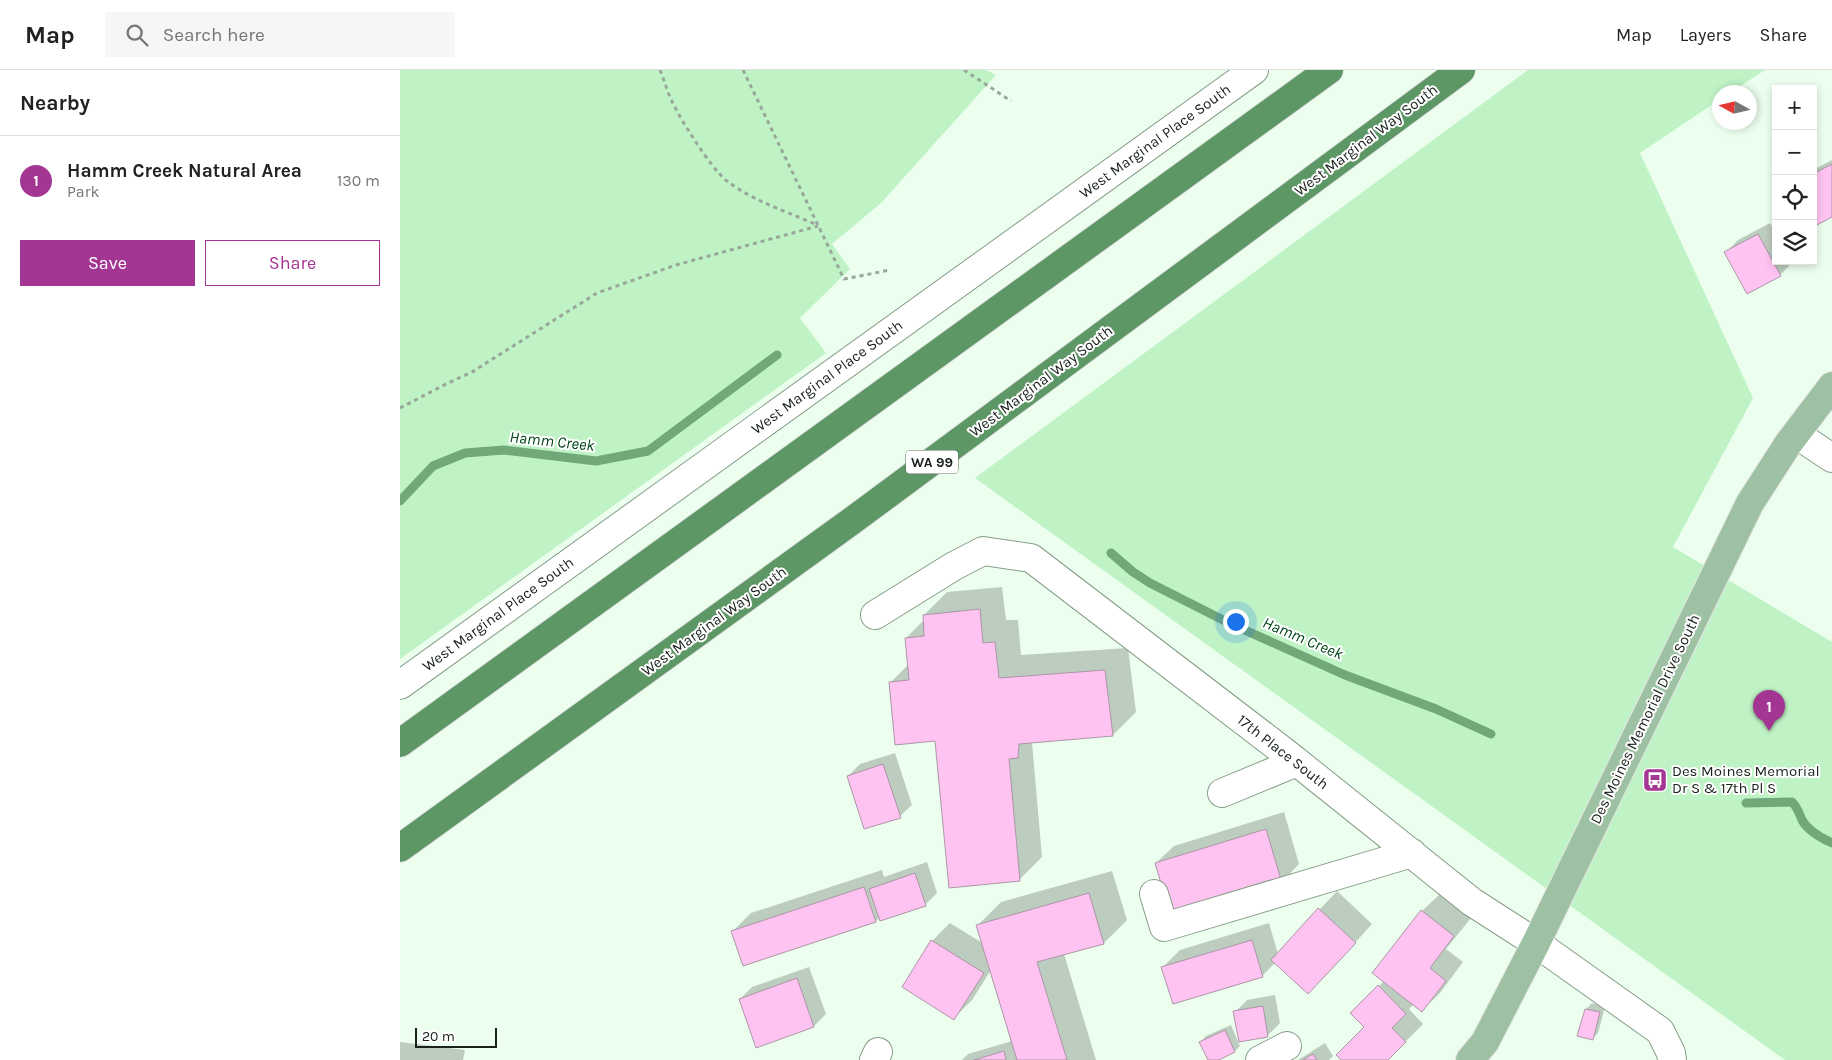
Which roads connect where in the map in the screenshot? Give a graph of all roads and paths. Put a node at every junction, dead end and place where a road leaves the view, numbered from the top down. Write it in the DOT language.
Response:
graph roads {
  1 [pos="660,70"];
  2 [pos="743,70"];
  3 [pos="964,70"];
  4 [pos="1254,70"];
  5 [pos="1329,70"];
  6 [pos="1461,70"];
  7 [pos="1010,101"];
  8 [pos="818,226"];
  9 [pos="890,270"];
  10 [pos="1832,386"];
  11 [pos="400,408"];
  12 [pos="1796,434"];
  13 [pos="1832,458"];
  14 [pos="875,615"];
  15 [pos="400,684"];
  16 [pos="400,743"];
  17 [pos="1297,762"];
  18 [pos="1222,793"];
  19 [pos="400,848"];
  20 [pos="1412,853"];
  21 [pos="1154,894"];
  22 [pos="1536,944"];
  23 [pos="1287,1046"];
  24 [pos="1260,1060"];
  25 [pos="1470,1060"];
  26 [pos="1672,1060"];
  1 -- 8 [label="path"];
  2 -- 8 [label="path"];
  3 -- 7 [label="path"];
  4 -- 15 [label="street, West Marginal Place South"];
  5 -- 16 [label="highway"];
  6 -- 19 [label="highway, West Marginal Way South / WA 99"];
  8 -- 9 [label="path"];
  8 -- 11 [label="path"];
  10 -- 12 [label="main road, Des Moines Memorial Drive South"];
  12 -- 13 [label="street"];
  12 -- 22 [label="main road, Des Moines Memorial Drive South"];
  14 -- 17 [label="street, 17th Place South"];
  17 -- 18 [label="street"];
  17 -- 20 [label="street, 17th Place South"];
  20 -- 21 [label="street"];
  20 -- 22 [label="street, 17th Place South"];
  22 -- 25 [label="main road, Des Moines Memorial Drive South"];
  22 -- 26 [label="street, 17th Place South"];
  23 -- 24 [label="street"];
}
